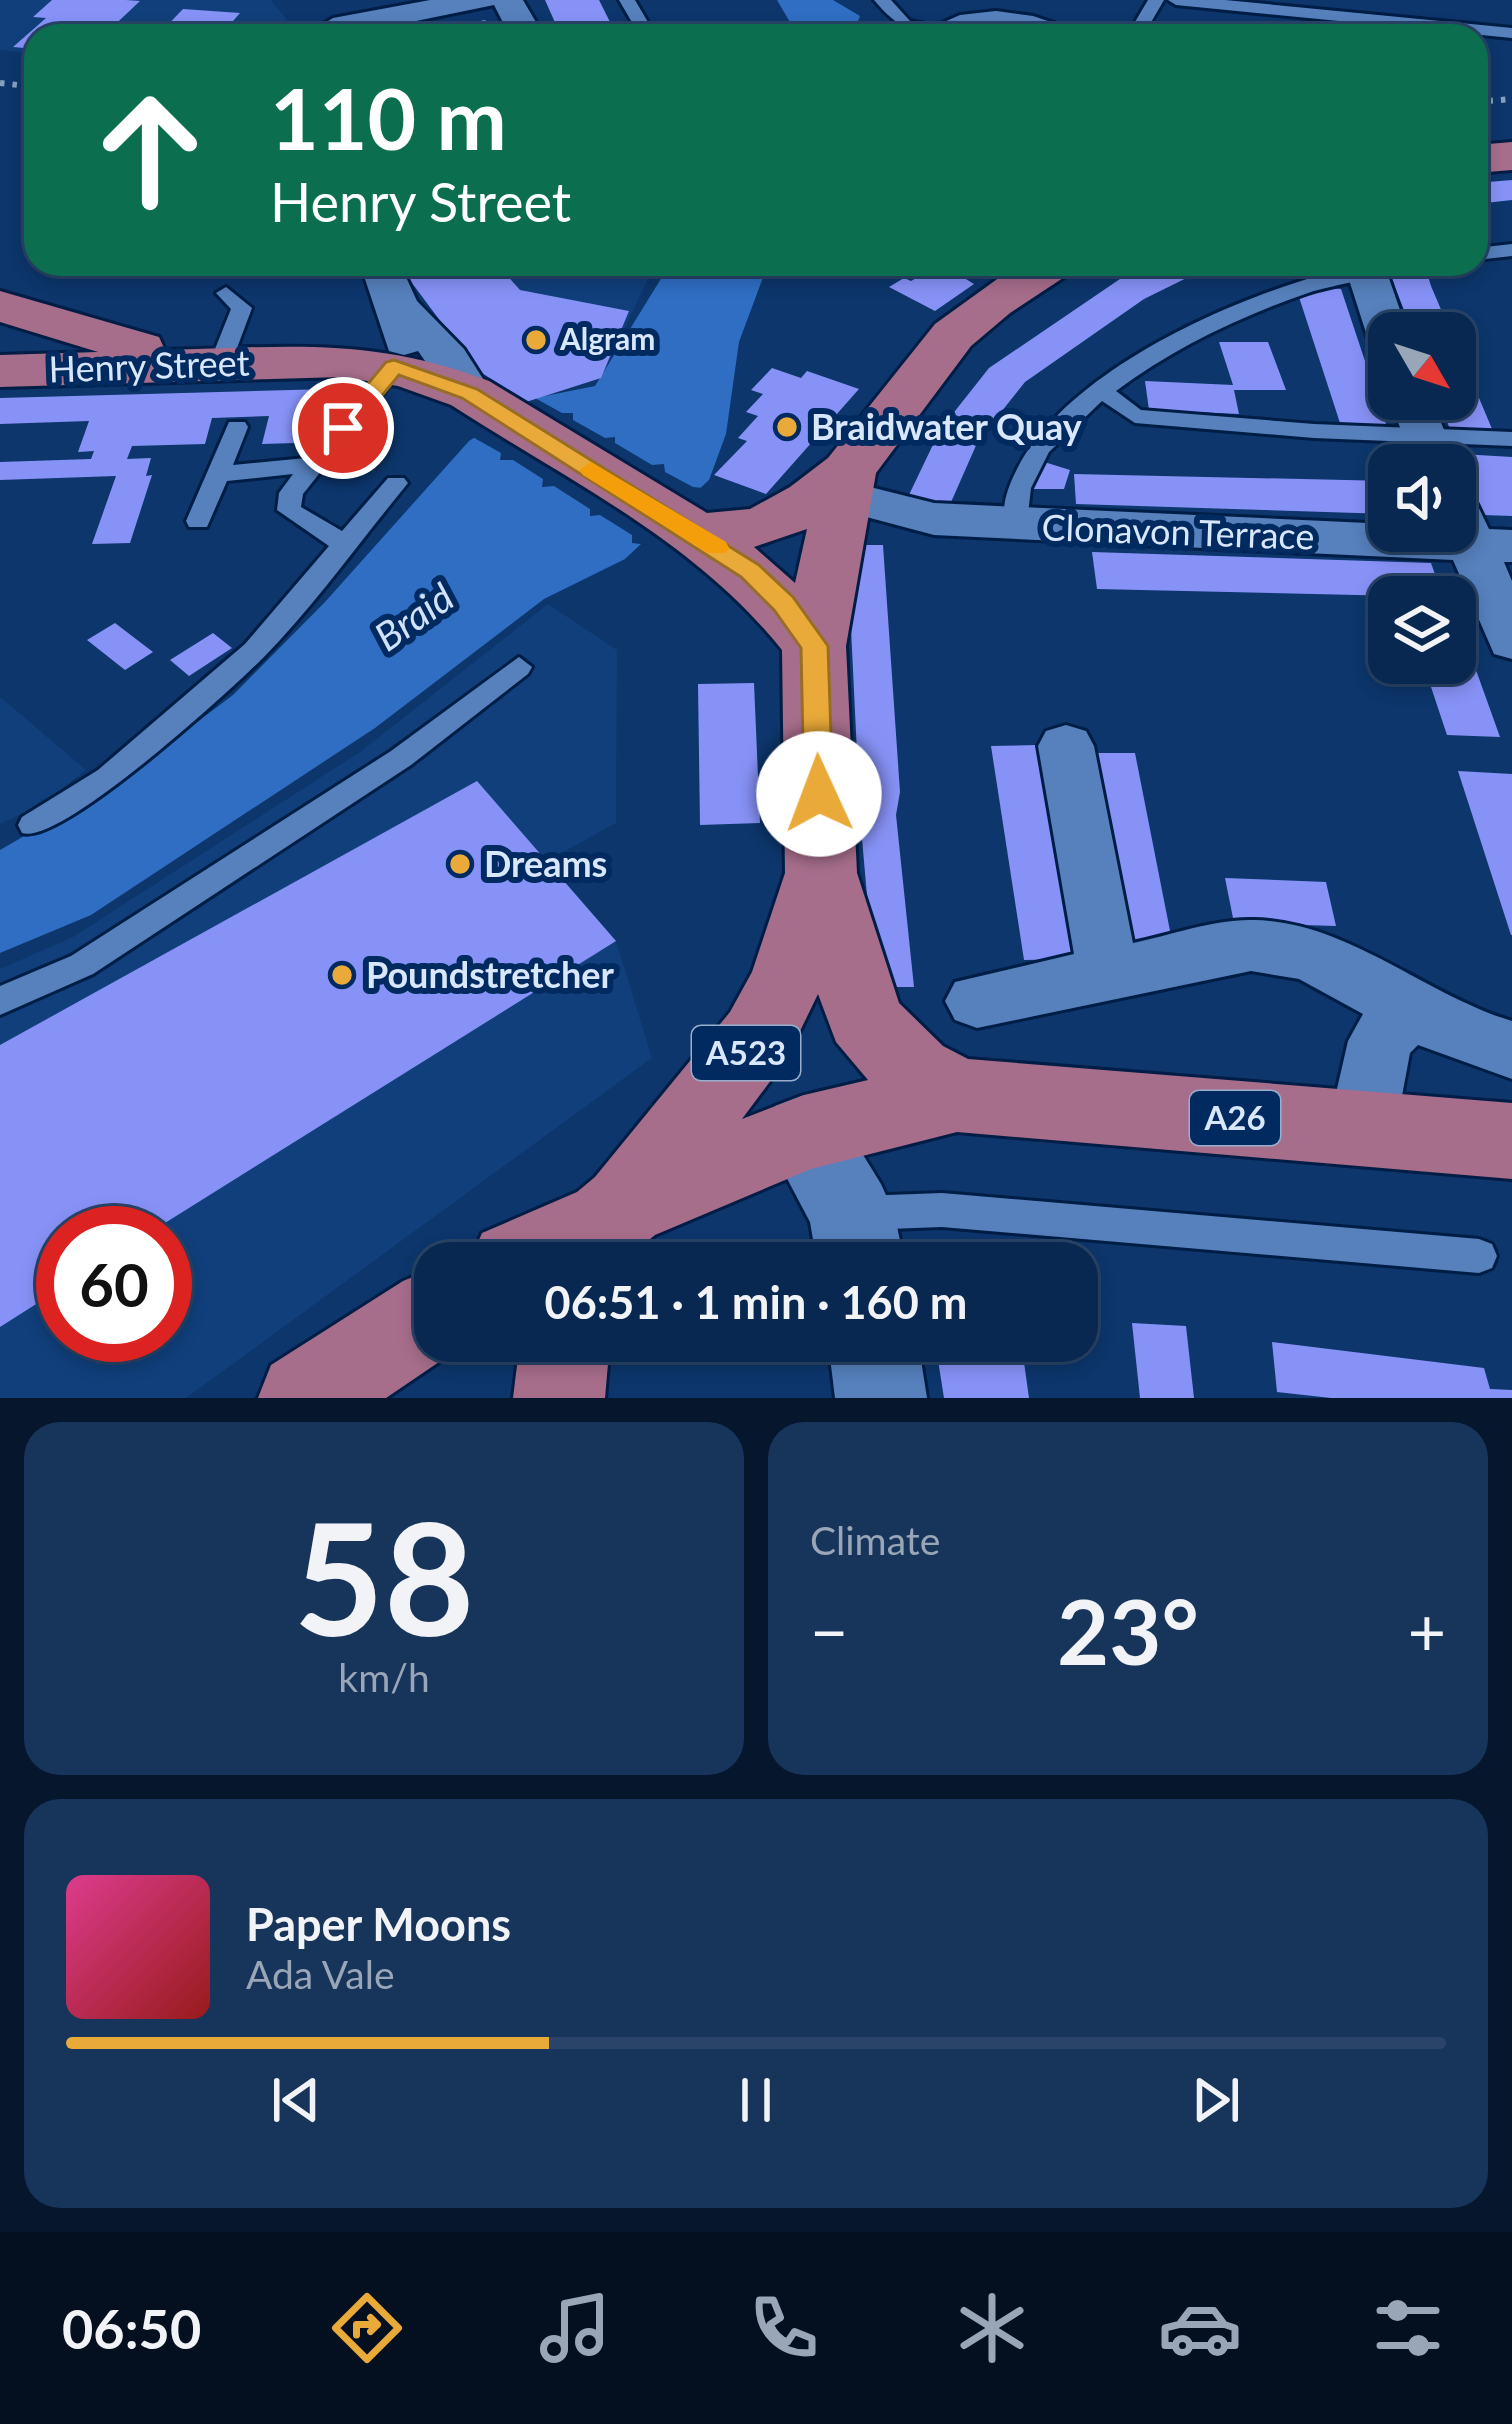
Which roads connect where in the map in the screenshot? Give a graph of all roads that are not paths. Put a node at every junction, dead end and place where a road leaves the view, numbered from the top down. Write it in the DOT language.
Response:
graph roads {
  1 [pos="310,0"];
  2 [pos="481,0"];
  3 [pos="882,0"];
  4 [pos="1176,0"];
  5 [pos="1281,11"];
  6 [pos="329,24"];
  7 [pos="372,24"];
  8 [pos="904,24"];
  9 [pos="955,24"];
  10 [pos="1048,24"];
  11 [pos="1285,24"];
  12 [pos="1418,24"];
  13 [pos="385,276"];
  14 [pos="1033,276"];
  15 [pos="1339,276"];
  16 [pos="1377,276"];
  17 [pos="226,293"];
  18 [pos="398,306"];
  19 [pos="10,309"];
  20 [pos="1384,312"];
  21 [pos="214,364"];
  22 [pos="394,366"];
  23 [pos="13,370"];
  24 [pos="1101,390"];
  25 [pos="486,404"];
  26 [pos="237,427"];
  27 [pos="1422,434"];
  28 [pos="1512,439"];
  29 [pos="313,465"];
  30 [pos="217,474"];
  31 [pos="396,483"];
  32 [pos="847,484"];
  33 [pos="198,521"];
  34 [pos="1017,525"];
  35 [pos="683,526"];
  36 [pos="1480,531"];
  37 [pos="344,544"];
  38 [pos="1512,641"];
  39 [pos="814,646"];
  40 [pos="519,668"];
  41 [pos="1066,746"];
  42 [pos="32,825"];
  43 [pos="821,873"];
  44 [pos="1109,977"];
  45 [pos="977,1000"];
  46 [pos="0,1001"];
  47 [pos="1411,1008"];
  48 [pos="1512,1050"];
  49 [pos="958,1095"];
  50 [pos="1362,1128"];
  51 [pos="804,1133"];
  52 [pos="1512,1141"];
  53 [pos="606,1230"];
  54 [pos="856,1238"];
  55 [pos="572,1242"];
  56 [pos="1479,1256"];
  57 [pos="414,1326"];
  58 [pos="563,1362"];
  59 [pos="876,1362"];
  60 [pos="304,1398"];
  61 [pos="559,1398"];
  62 [pos="881,1398"];
  1 -- 6 [label="street"];
  2 -- 7 [label="street"];
  3 -- 8 [label="lane"];
  4 -- 5 [label="lane"];
  5 -- 11 [label="lane"];
  5 -- 12 [label="lane"];
  9 -- 10 [label="lane"];
  13 -- 18 [label="street"];
  14 -- 32 [label="main road, A523"];
  15 -- 24 [label="lane"];
  16 -- 20 [label="street"];
  17 -- 21 [label="lane"];
  18 -- 22 [label="street"];
  18 -- 25 [label="street"];
  19 -- 21 [label="main road"];
  19 -- 23 [label="main road"];
  21 -- 22 [label="main road, Henry Street"];
  21 -- 23 [label="main road, Henry Street"];
  22 -- 25 [label="main road, Henry Street"];
  22 -- 29 [label="lane"];
  24 -- 27 [label="lane"];
  24 -- 34 [label="lane"];
  25 -- 35 [label="main road, Henry Street"];
  26 -- 30 [label="lane"];
  27 -- 28 [label="lane"];
  29 -- 30 [label="lane"];
  29 -- 37 [label="lane"];
  30 -- 33 [label="lane"];
  31 -- 37 [label="lane"];
  32 -- 34 [label="street, Clonavon Terrace"];
  32 -- 35 [label="main road"];
  32 -- 39 [label="main road, A523"];
  34 -- 36 [label="street, Clonavon Terrace"];
  35 -- 39 [label="main road, Henry Street"];
  36 -- 38 [label="street"];
  37 -- 42 [label="lane"];
  39 -- 43 [label="main road, A523"];
  40 -- 46 [label="lane"];
  41 -- 44 [label="street"];
  43 -- 49 [label="main road, A523"];
  43 -- 53 [label="main road, A523"];
  44 -- 45 [label="street"];
  44 -- 47 [label="street"];
  47 -- 48 [label="street"];
  47 -- 50 [label="street"];
  49 -- 50 [label="main road, A26"];
  49 -- 51 [label="main road, A26"];
  50 -- 52 [label="main road, A26"];
  51 -- 53 [label="main road, A26"];
  51 -- 54 [label="street"];
  53 -- 55 [label="main road, A26"];
  54 -- 56 [label="lane"];
  57 -- 60 [label="main road"];
  58 -- 61 [label="main road"];
  59 -- 62 [label="street"];
}
